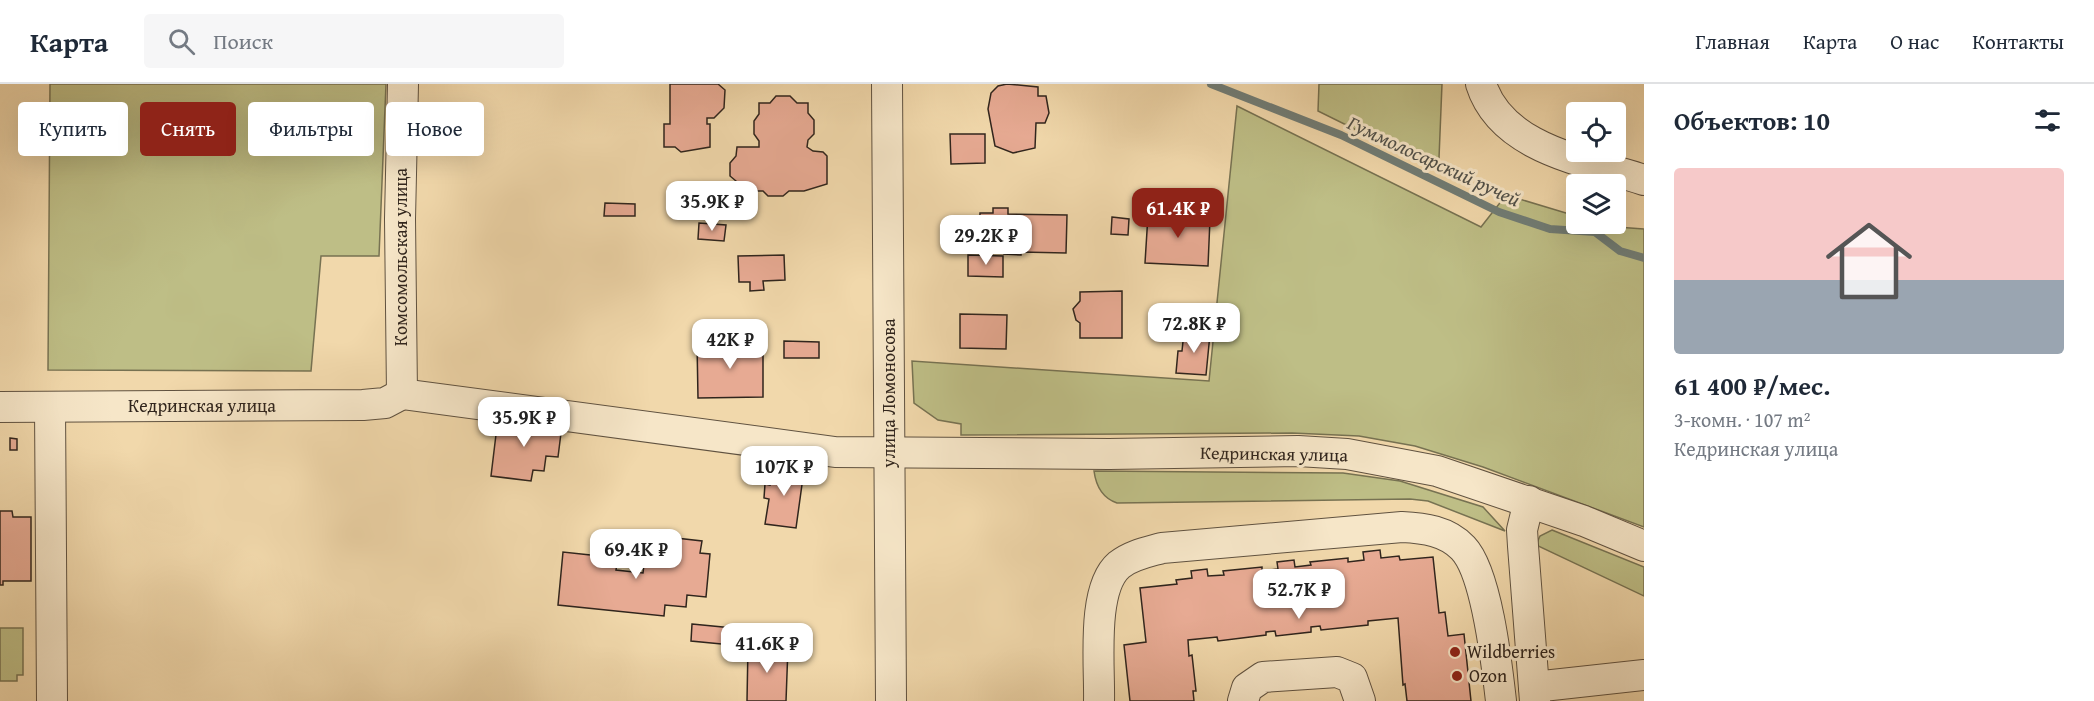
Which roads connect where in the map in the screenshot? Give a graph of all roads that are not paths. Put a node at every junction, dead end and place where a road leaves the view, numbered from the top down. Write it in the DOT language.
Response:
graph roads {
  1 [pos="403,84"];
  2 [pos="887,84"];
  3 [pos="1485,94"];
  4 [pos="1644,180"];
  5 [pos="402,394"];
  6 [pos="0,407"];
  7 [pos="50,407"];
  8 [pos="889,453"];
  9 [pos="1529,501"];
  10 [pos="1644,546"];
  11 [pos="1644,675"];
  12 [pos="1535,694"];
  13 [pos="52,701"];
  14 [pos="891,701"];
  15 [pos="1099,701"];
  16 [pos="1243,701"];
  17 [pos="1360,701"];
  18 [pos="1501,701"];
  1 -- 5 [label="street, Комсомольская улица"];
  2 -- 8 [label="street, улица Ломоносова"];
  3 -- 4 [label="street"];
  5 -- 7 [label="street, Кедринская улица"];
  5 -- 8 [label="street, Кедринская улица"];
  6 -- 7 [label="street, Кедринская улица"];
  7 -- 13 [label="street"];
  8 -- 9 [label="street, Кедринская улица"];
  8 -- 14 [label="street, улица Ломоносова"];
  9 -- 10 [label="street, Кедринская улица"];
  9 -- 12 [label="street"];
  11 -- 12 [label="street"];
  15 -- 18 [label="street"];
  16 -- 17 [label="street"];
}
